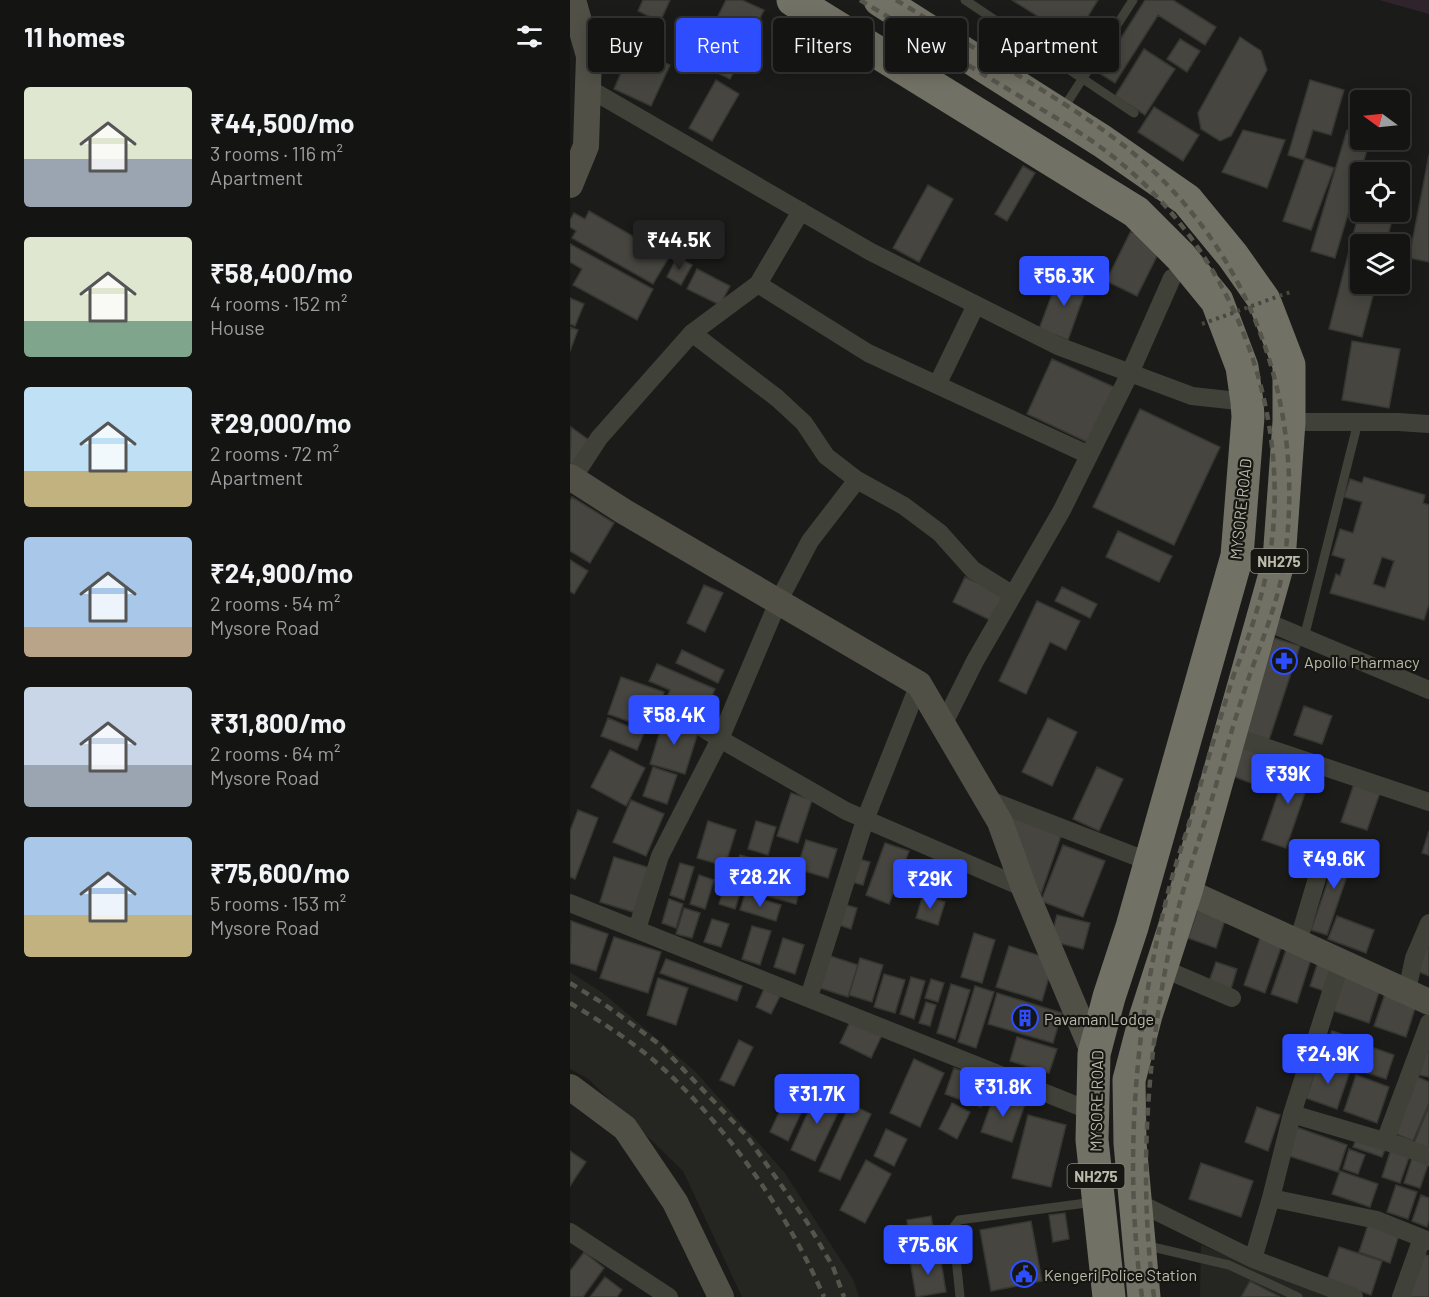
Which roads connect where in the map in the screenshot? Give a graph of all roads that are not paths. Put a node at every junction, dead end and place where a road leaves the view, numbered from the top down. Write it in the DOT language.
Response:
graph roads {
  1 [pos="573,0"];
  2 [pos="793,0"];
  3 [pos="965,0"];
  4 [pos="1133,0"];
  5 [pos="886,2"];
  6 [pos="1083,78"];
  7 [pos="588,88"];
  8 [pos="1134,113"];
  9 [pos="1060,114"];
  10 [pos="578,140"];
  11 [pos="570,185"];
  12 [pos="801,212"];
  13 [pos="1172,278"];
  14 [pos="758,284"];
  15 [pos="976,305"];
  16 [pos="692,333"];
  17 [pos="1130,373"];
  18 [pos="937,385"];
  19 [pos="1247,402"];
  20 [pos="1289,422"];
  21 [pos="1358,422"];
  22 [pos="1429,424"];
  23 [pos="1089,455"];
  24 [pos="571,477"];
  25 [pos="857,480"];
  26 [pos="1013,595"];
  27 [pos="778,602"];
  28 [pos="1262,620"];
  29 [pos="1304,638"];
  30 [pos="919,684"];
  31 [pos="1429,690"];
  32 [pos="676,712"];
  33 [pos="943,725"];
  34 [pos="1229,735"];
  35 [pos="720,739"];
  36 [pos="987,799"];
  37 [pos="1429,802"];
  38 [pos="865,820"];
  39 [pos="1326,848"];
  40 [pos="1150,862"];
  41 [pos="1023,888"];
  42 [pos="1185,891"];
  43 [pos="570,903"];
  44 [pos="1429,923"];
  45 [pos="637,929"];
  46 [pos="1298,942"];
  47 [pos="1341,961"];
  48 [pos="1162,968"];
  49 [pos="1418,996"];
  50 [pos="809,997"];
  51 [pos="1232,998"];
  52 [pos="1429,1023"];
  53 [pos="1094,1054"];
  54 [pos="570,1087"];
  55 [pos="1093,1112"];
  56 [pos="1292,1114"];
  57 [pos="1385,1141"];
  58 [pos="1429,1157"];
  59 [pos="1271,1198"];
  60 [pos="1135,1201"];
  61 [pos="1099,1202"];
  62 [pos="570,1232"];
  63 [pos="1425,1239"];
  64 [pos="1139,1244"];
  65 [pos="1253,1259"];
  66 [pos="669,1297"];
  67 [pos="721,1297"];
  68 [pos="960,1297"];
  69 [pos="1109,1297"];
  70 [pos="1144,1297"];
  71 [pos="1298,1297"];
  72 [pos="1354,1297"];
  73 [pos="1401,1297"];
  1 -- 7 [label="street"];
  2 -- 19 [label="highway, MYSORE ROAD / NH275"];
  3 -- 6 [label="lane"];
  4 -- 6 [label="lane"];
  5 -- 9 [label="highway, MYSORE ROAD / NH275"];
  6 -- 8 [label="lane"];
  6 -- 9 [label="lane"];
  7 -- 10 [label="street"];
  7 -- 12 [label="street"];
  9 -- 20 [label="highway, MYSORE ROAD / NH275"];
  10 -- 11 [label="street"];
  12 -- 14 [label="street"];
  12 -- 15 [label="street"];
  13 -- 17 [label="street"];
  14 -- 16 [label="street"];
  14 -- 18 [label="street"];
  15 -- 17 [label="street"];
  15 -- 18 [label="street"];
  16 -- 24 [label="street"];
  16 -- 25 [label="street"];
  17 -- 19 [label="street"];
  17 -- 23 [label="street"];
  18 -- 23 [label="street"];
  19 -- 40 [label="highway, MYSORE ROAD / NH275"];
  20 -- 21 [label="street"];
  20 -- 28 [label="highway, MYSORE ROAD / NH275"];
  21 -- 22 [label="street"];
  21 -- 29 [label="lane"];
  23 -- 26 [label="street"];
  24 -- 27 [label="street"];
  25 -- 26 [label="street"];
  25 -- 27 [label="street"];
  26 -- 33 [label="street"];
  27 -- 30 [label="street"];
  27 -- 35 [label="street"];
  28 -- 29 [label="street"];
  28 -- 34 [label="highway, MYSORE ROAD / NH275"];
  29 -- 31 [label="street"];
  30 -- 33 [label="street"];
  30 -- 38 [label="street"];
  32 -- 35 [label="street"];
  33 -- 36 [label="street"];
  34 -- 37 [label="street"];
  34 -- 42 [label="highway, MYSORE ROAD / NH275"];
  35 -- 38 [label="street"];
  35 -- 45 [label="street"];
  36 -- 40 [label="street"];
  36 -- 41 [label="street"];
  38 -- 41 [label="street"];
  38 -- 50 [label="street"];
  39 -- 46 [label="street"];
  40 -- 53 [label="highway, MYSORE ROAD / NH275"];
  41 -- 53 [label="street"];
  42 -- 46 [label="street"];
  42 -- 48 [label="highway, MYSORE ROAD / NH275"];
  43 -- 45 [label="street"];
  44 -- 49 [label="street"];
  45 -- 50 [label="street"];
  46 -- 47 [label="street"];
  47 -- 49 [label="street"];
  47 -- 56 [label="street"];
  48 -- 51 [label="street"];
  48 -- 60 [label="highway, MYSORE ROAD / NH275"];
  50 -- 55 [label="street"];
  52 -- 57 [label="street"];
  53 -- 55 [label="highway, MYSORE ROAD / NH275"];
  54 -- 67 [label="street"];
  55 -- 61 [label="highway, MYSORE ROAD / NH275"];
  56 -- 57 [label="street"];
  56 -- 59 [label="street"];
  57 -- 58 [label="street"];
  59 -- 63 [label="street"];
  59 -- 65 [label="street"];
  60 -- 64 [label="highway, MYSORE ROAD / NH275"];
  60 -- 65 [label="street"];
  61 -- 68 [label="lane"];
  61 -- 69 [label="highway, MYSORE ROAD / NH275"];
  62 -- 66 [label="street"];
  63 -- 73 [label="street"];
  64 -- 70 [label="highway, MYSORE ROAD / NH275"];
  64 -- 71 [label="lane"];
  65 -- 72 [label="street"];
}
